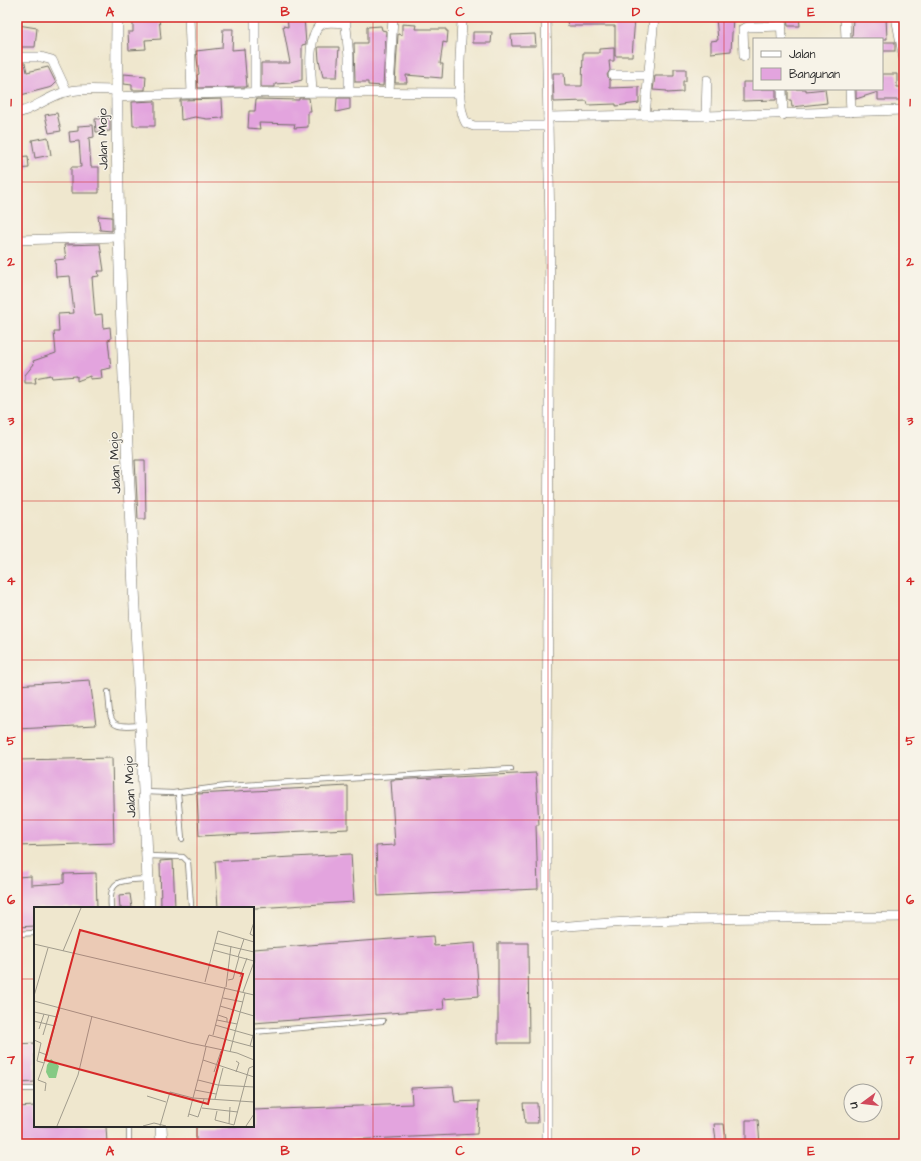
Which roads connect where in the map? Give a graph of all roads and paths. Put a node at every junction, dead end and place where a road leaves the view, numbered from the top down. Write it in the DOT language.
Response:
graph roads {
  1 [pos="117,17"];
  2 [pos="189,17"];
  3 [pos="256,17"];
  4 [pos="394,17"];
  5 [pos="462,17"];
  6 [pos="546,17"];
  7 [pos="654,17"];
  8 [pos="845,17"];
  9 [pos="896,17"];
  10 [pos="346,20"];
  11 [pos="782,21"];
  12 [pos="902,34"];
  13 [pos="782,38"];
  14 [pos="846,38"];
  15 [pos="744,56"];
  16 [pos="17,57"];
  17 [pos="904,59"];
  18 [pos="613,75"];
  19 [pos="649,75"];
  20 [pos="707,80"];
  21 [pos="782,90"];
  22 [pos="850,90"];
  23 [pos="312,91"];
  24 [pos="349,91"];
  25 [pos="67,92"];
  26 [pos="389,92"];
  27 [pos="116,93"];
  28 [pos="192,93"];
  29 [pos="255,93"];
  30 [pos="460,93"];
  31 [pos="904,110"];
  32 [pos="851,112"];
  33 [pos="17,113"];
  34 [pos="783,114"];
  35 [pos="645,115"];
  36 [pos="706,116"];
  37 [pos="548,117"];
  38 [pos="548,126"];
  39 [pos="119,238"];
  40 [pos="17,240"];
  41 [pos="108,692"];
  42 [pos="141,725"];
  43 [pos="511,769"];
  44 [pos="144,792"];
  45 [pos="178,793"];
  46 [pos="182,839"];
  47 [pos="147,856"];
  48 [pos="148,879"];
  49 [pos="190,906"];
  50 [pos="111,907"];
  51 [pos="149,907"];
  52 [pos="904,917"];
  53 [pos="547,928"];
  54 [pos="34,933"];
  55 [pos="17,934"];
  56 [pos="383,1021"];
  57 [pos="254,1032"];
  58 [pos="34,1089"];
  59 [pos="17,1090"];
  60 [pos="129,1127"];
  61 [pos="161,1127"];
  62 [pos="129,1144"];
  63 [pos="162,1144"];
  64 [pos="547,1144"];
  1 -- 27 [label="street, Jalan Mojo"];
  2 -- 28 [label="street"];
  3 -- 29 [label="street"];
  4 -- 26 [label="street"];
  5 -- 30 [label="street"];
  6 -- 37 [label="street"];
  7 -- 19 [label="street"];
  8 -- 14 [label="street"];
  9 -- 12 [label="street"];
  10 -- 23 [label="street"];
  10 -- 24 [label="street"];
  11 -- 13 [label="street"];
  11 -- 15 [label="street"];
  12 -- 17 [label="street"];
  16 -- 25 [label="street"];
  18 -- 19 [label="street"];
  19 -- 35 [label="street"];
  20 -- 36 [label="street"];
  21 -- 34 [label="street"];
  22 -- 32 [label="street"];
  23 -- 24 [label="street"];
  23 -- 29 [label="street"];
  24 -- 26 [label="street"];
  25 -- 27 [label="street"];
  25 -- 33 [label="street"];
  26 -- 30 [label="street"];
  27 -- 28 [label="street"];
  27 -- 39 [label="street, Jalan Mojo"];
  28 -- 29 [label="street"];
  30 -- 38 [label="street"];
  31 -- 32 [label="street"];
  32 -- 34 [label="street"];
  34 -- 36 [label="street"];
  35 -- 36 [label="street"];
  35 -- 37 [label="street"];
  37 -- 38 [label="street"];
  38 -- 53 [label="street"];
  39 -- 40 [label="street"];
  39 -- 42 [label="street, Jalan Mojo"];
  41 -- 42 [label="lane"];
  42 -- 44 [label="street, Jalan Mojo"];
  43 -- 45 [label="lane"];
  44 -- 45 [label="lane"];
  44 -- 47 [label="street, Jalan Mojo"];
  45 -- 46 [label="lane"];
  47 -- 48 [label="street, Jalan Mojo"];
  47 -- 49 [label="lane"];
  48 -- 50 [label="lane"];
  48 -- 51 [label="street, Jalan Mojo"];
  52 -- 53 [label="street"];
  53 -- 64 [label="street"];
  54 -- 55 [label="lane"];
  56 -- 57 [label="lane"];
  58 -- 59 [label="lane"];
  60 -- 62 [label="lane"];
  61 -- 63 [label="street"];
}
